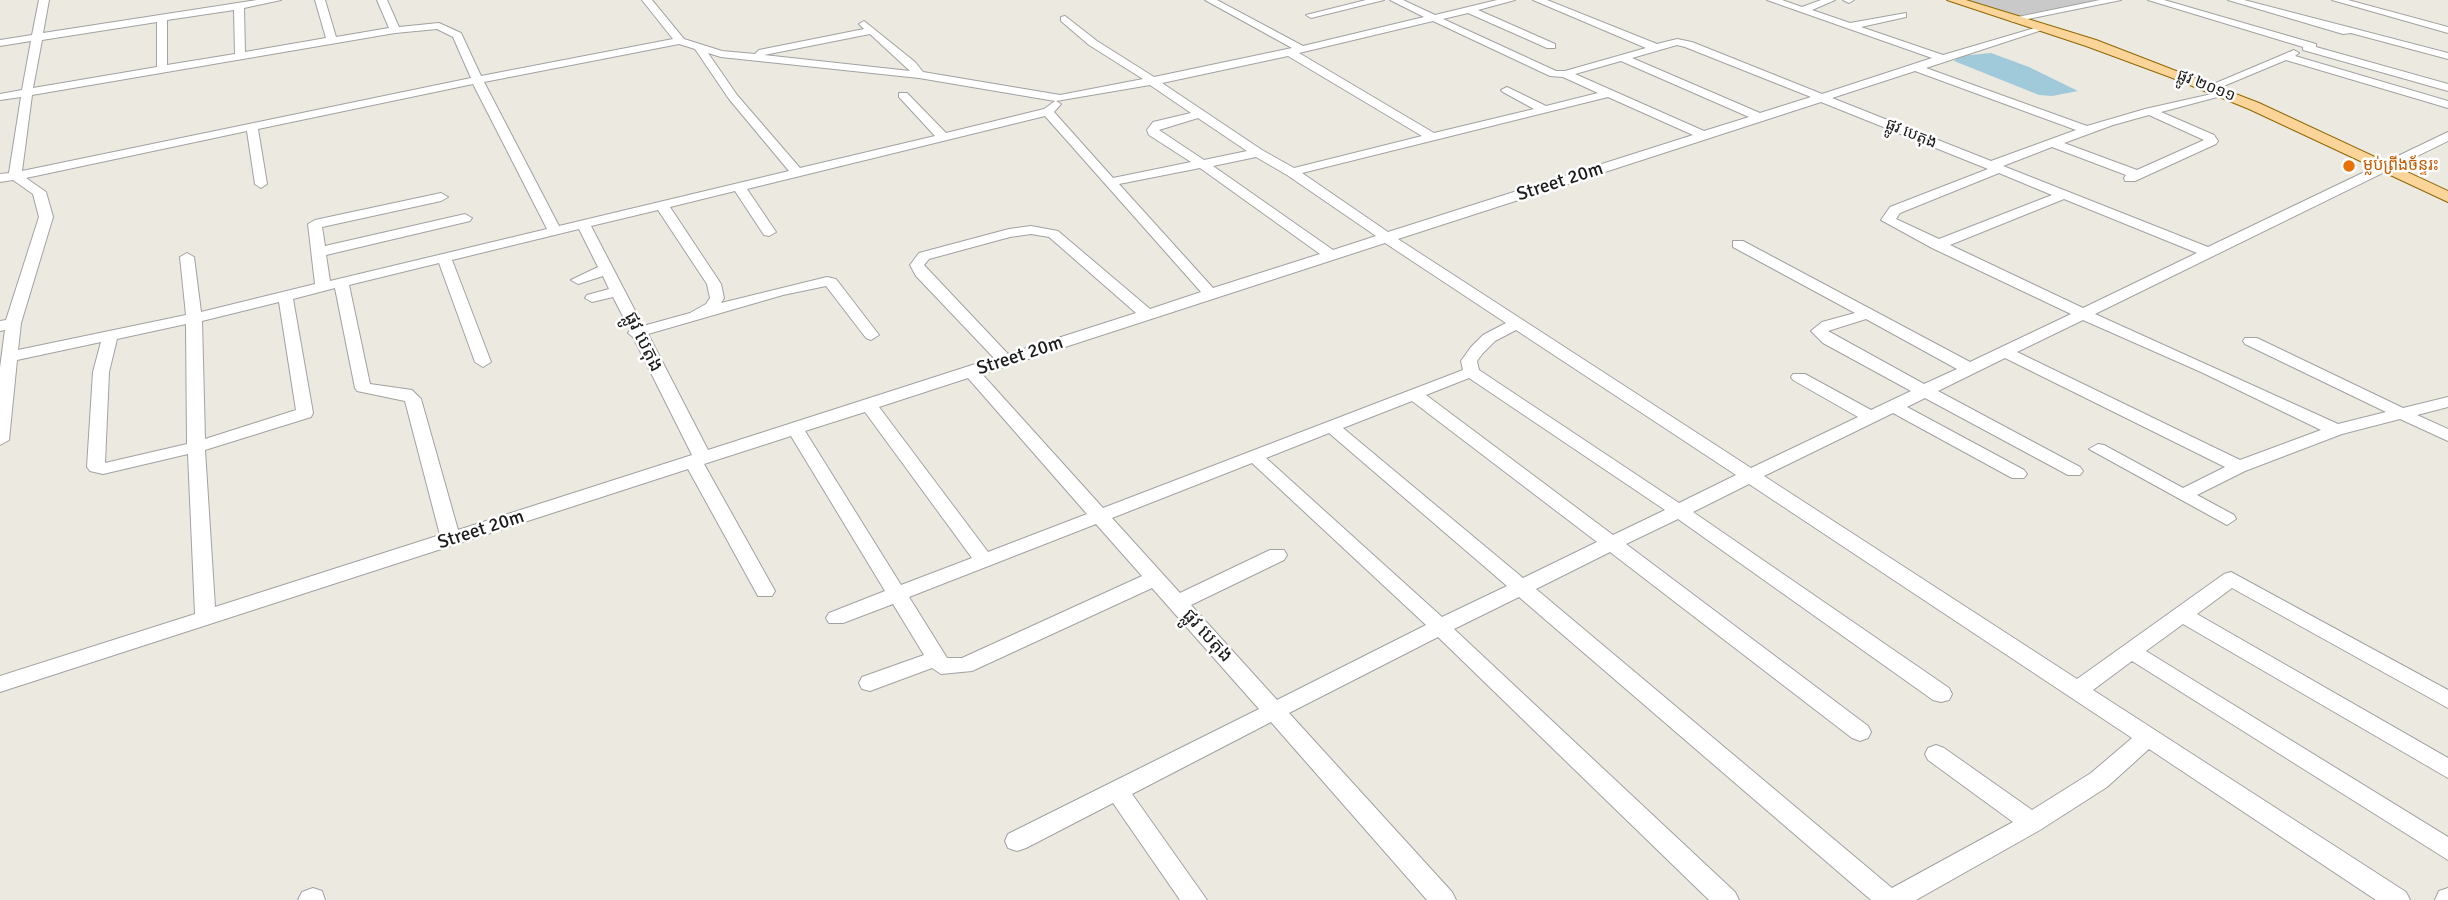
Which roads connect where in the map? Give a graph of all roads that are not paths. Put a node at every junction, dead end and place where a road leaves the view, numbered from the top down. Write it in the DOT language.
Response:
graph roads {
  1 [pos="44,0"];
  2 [pos="276,0"];
  3 [pos="320,0"];
  4 [pos="382,0"];
  5 [pos="647,0"];
  6 [pos="1210,0"];
  7 [pos="1379,0"];
  8 [pos="1395,0"];
  9 [pos="1461,0"];
  10 [pos="1510,0"];
  11 [pos="1538,0"];
  12 [pos="1772,0"];
  13 [pos="1830,0"];
  14 [pos="1953,0"];
  15 [pos="2116,0"];
  16 [pos="2153,0"];
  17 [pos="2234,0"];
  18 [pos="2337,0"];
  19 [pos="239,6"];
  20 [pos="1473,9"];
  21 [pos="1802,10"];
  22 [pos="2390,14"];
  23 [pos="1311,15"];
  24 [pos="1902,15"];
  25 [pos="162,18"];
  26 [pos="1434,18"];
  27 [pos="1065,19"];
  28 [pos="2013,19"];
  29 [pos="2377,20"];
  30 [pos="862,22"];
  31 [pos="2364,25"];
  32 [pos="1850,26"];
  33 [pos="2040,27"];
  34 [pos="395,30"];
  35 [pos="2448,30"];
  36 [pos="872,31"];
  37 [pos="2349,31"];
  38 [pos="36,38"];
  39 [pos="332,40"];
  40 [pos="681,41"];
  41 [pos="0,43"];
  42 [pos="2314,45"];
  43 [pos="1551,46"];
  44 [pos="1656,48"];
  45 [pos="700,49"];
  46 [pos="1296,51"];
  47 [pos="240,55"];
  48 [pos="748,57"];
  49 [pos="2286,57"];
  50 [pos="2448,57"];
  51 [pos="1623,58"];
  52 [pos="1944,59"];
  53 [pos="1916,68"];
  54 [pos="162,69"];
  55 [pos="1564,74"];
  56 [pos="919,75"];
  57 [pos="2448,77"];
  58 [pos="477,80"];
  59 [pos="1152,82"];
  60 [pos="2448,88"];
  61 [pos="1507,90"];
  62 [pos="2215,90"];
  63 [pos="27,92"];
  64 [pos="1607,94"];
  65 [pos="903,95"];
  66 [pos="0,97"];
  67 [pos="1060,98"];
  68 [pos="1822,98"];
  69 [pos="2448,105"];
  70 [pos="1546,110"];
  71 [pos="2149,111"];
  72 [pos="1048,112"];
  73 [pos="1199,114"];
  74 [pos="1761,118"];
  75 [pos="252,127"];
  76 [pos="2086,130"];
  77 [pos="1704,136"];
  78 [pos="2448,136"];
  79 [pos="944,138"];
  80 [pos="1433,138"];
  81 [pos="2052,143"];
  82 [pos="1258,153"];
  83 [pos="1202,164"];
  84 [pos="2382,167"];
  85 [pos="1995,168"];
  86 [pos="1292,172"];
  87 [pos="798,173"];
  88 [pos="8,177"];
  89 [pos="1111,182"];
  90 [pos="261,184"];
  91 [pos="739,187"];
  92 [pos="2063,195"];
  93 [pos="441,197"];
  94 [pos="2448,197"];
  95 [pos="662,206"];
  96 [pos="465,218"];
  97 [pos="584,225"];
  98 [pos="555,232"];
  99 [pos="769,232"];
  100 [pos="1387,238"];
  101 [pos="1738,244"];
  102 [pos="1937,245"];
  103 [pos="319,252"];
  104 [pos="2207,253"];
  105 [pos="1332,256"];
  106 [pos="187,257"];
  107 [pos="444,258"];
  108 [pos="607,269"];
  109 [pos="578,280"];
  110 [pos="332,285"];
  111 [pos="618,291"];
  112 [pos="1211,295"];
  113 [pos="285,296"];
  114 [pos="592,298"];
  115 [pos="2081,313"];
  116 [pos="1868,314"];
  117 [pos="1147,315"];
  118 [pos="695,316"];
  119 [pos="194,317"];
  120 [pos="1517,323"];
  121 [pos="6,325"];
  122 [pos="636,333"];
  123 [pos="871,335"];
  124 [pos="110,337"];
  125 [pos="2251,341"];
  126 [pos="2004,352"];
  127 [pos="9,357"];
  128 [pos="1006,361"];
  129 [pos="483,362"];
  130 [pos="1970,369"];
  131 [pos="971,372"];
  132 [pos="1471,372"];
  133 [pos="1799,377"];
  134 [pos="1926,390"];
  135 [pos="1413,393"];
  136 [pos="2448,402"];
  137 [pos="869,405"];
  138 [pos="1893,406"];
  139 [pos="2400,415"];
  140 [pos="1871,417"];
  141 [pos="1331,426"];
  142 [pos="795,429"];
  143 [pos="2336,430"];
  144 [pos="2448,436"];
  145 [pos="0,440"];
  146 [pos="196,447"];
  147 [pos="2098,449"];
  148 [pos="1254,456"];
  149 [pos="698,460"];
  150 [pos="2239,467"];
  151 [pos="2074,471"];
  152 [pos="2018,474"];
  153 [pos="1750,476"];
  154 [pos="2183,495"];
  155 [pos="1679,511"];
  156 [pos="1100,516"];
  157 [pos="2227,519"];
  158 [pos="451,539"];
  159 [pos="1611,544"];
  160 [pos="1277,555"];
  161 [pos="985,562"];
  162 [pos="1156,578"];
  163 [pos="1523,587"];
  164 [pos="765,591"];
  165 [pos="898,593"];
  166 [pos="1177,603"];
  167 [pos="2182,614"];
  168 [pos="205,618"];
  169 [pos="836,618"];
  170 [pos="1440,627"];
  171 [pos="2131,651"];
  172 [pos="935,659"];
  173 [pos="870,683"];
  174 [pos="0,684"];
  175 [pos="2077,690"];
  176 [pos="1941,694"];
  177 [pos="2448,700"];
  178 [pos="1274,711"];
  179 [pos="1860,732"];
  180 [pos="2148,737"];
  181 [pos="1936,754"];
  182 [pos="2448,769"];
  183 [pos="1117,791"];
  184 [pos="2032,823"];
  185 [pos="1017,841"];
  186 [pos="2448,850"];
  187 [pos="1194,900"];
  188 [pos="1443,900"];
  189 [pos="1726,900"];
  190 [pos="1891,900"];
  191 [pos="2397,900"];
  1 -- 38 [label="street"];
  2 -- 19 [label="street"];
  3 -- 39 [label="street"];
  4 -- 34 [label="street"];
  5 -- 40 [label="street"];
  6 -- 46 [label="street"];
  7 -- 23 [label="street"];
  8 -- 26 [label="street"];
  9 -- 20 [label="street"];
  10 -- 20 [label="street"];
  11 -- 44 [label="street"];
  12 -- 21 [label="street"];
  13 -- 21 [label="street"];
  14 -- 28 [label="main road, ផ្លូវ ២០១១"];
  15 -- 28 [label="street"];
  16 -- 42 [label="street"];
  17 -- 37 [label="street"];
  18 -- 22 [label="street"];
  19 -- 25 [label="street"];
  19 -- 47 [label="street"];
  20 -- 26 [label="street"];
  20 -- 43 [label="street"];
  21 -- 32 [label="street"];
  22 -- 29 [label="street"];
  22 -- 35 [label="street"];
  24 -- 32 [label="street"];
  25 -- 38 [label="street"];
  25 -- 54 [label="street"];
  26 -- 46 [label="street"];
  26 -- 55 [label="street"];
  27 -- 59 [label="street"];
  28 -- 33 [label="main road, ផ្លូវ ២០១១"];
  30 -- 36 [label="street"];
  31 -- 37 [label="street"];
  32 -- 52 [label="street"];
  33 -- 52 [label="street, Street 20m"];
  33 -- 62 [label="main road, ផ្លូវ ២០១១"];
  34 -- 39 [label="street"];
  34 -- 58 [label="street"];
  36 -- 48 [label="street"];
  36 -- 56 [label="street"];
  37 -- 42 [label="street"];
  37 -- 50 [label="street"];
  38 -- 41 [label="street"];
  38 -- 63 [label="street"];
  39 -- 47 [label="street"];
  40 -- 45 [label="street"];
  40 -- 58 [label="street"];
  42 -- 49 [label="street"];
  42 -- 57 [label="street"];
  42 -- 60 [label="street"];
  44 -- 51 [label="street, ផ្លូវ បេតុង"];
  44 -- 68 [label="street, ផ្លូវ បេតុង"];
  45 -- 48 [label="street"];
  45 -- 87 [label="street"];
  46 -- 59 [label="street"];
  46 -- 80 [label="street"];
  47 -- 54 [label="street"];
  48 -- 56 [label="street"];
  49 -- 62 [label="street"];
  49 -- 69 [label="street"];
  51 -- 55 [label="street, ផ្លូវ បេតុង"];
  51 -- 74 [label="street"];
  52 -- 53 [label="street, Street 20m"];
  53 -- 68 [label="street, Street 20m"];
  53 -- 76 [label="street"];
  54 -- 63 [label="street"];
  55 -- 64 [label="street"];
  56 -- 67 [label="street"];
  58 -- 75 [label="street"];
  58 -- 98 [label="street"];
  59 -- 67 [label="street"];
  59 -- 73 [label="street"];
  61 -- 70 [label="street"];
  62 -- 71 [label="street"];
  62 -- 84 [label="main road, ផ្លូវ ២០១១"];
  63 -- 66 [label="street"];
  63 -- 88 [label="street"];
  64 -- 70 [label="street"];
  64 -- 77 [label="street"];
  65 -- 79 [label="street"];
  67 -- 72 [label="street"];
  68 -- 74 [label="street, Street 20m"];
  68 -- 85 [label="street, ផ្លូវ បេតុង"];
  70 -- 80 [label="street"];
  71 -- 76 [label="street"];
  71 -- 81 [label="street"];
  72 -- 79 [label="street"];
  72 -- 89 [label="street"];
  73 -- 82 [label="street"];
  73 -- 83 [label="street"];
  74 -- 77 [label="street, Street 20m"];
  75 -- 88 [label="street"];
  75 -- 90 [label="street"];
  76 -- 81 [label="street"];
  77 -- 100 [label="street, Street 20m"];
  78 -- 84 [label="street"];
  79 -- 87 [label="street"];
  80 -- 86 [label="street"];
  81 -- 85 [label="street"];
  82 -- 83 [label="street"];
  82 -- 86 [label="street"];
  83 -- 89 [label="street"];
  83 -- 105 [label="street"];
  84 -- 94 [label="main road, ផ្លូវ ២០១១"];
  84 -- 104 [label="street"];
  85 -- 92 [label="street, ផ្លូវ បេតុង"];
  85 -- 102 [label="street"];
  86 -- 100 [label="street"];
  87 -- 91 [label="street"];
  88 -- 121 [label="street"];
  89 -- 112 [label="street"];
  91 -- 95 [label="street"];
  91 -- 99 [label="street"];
  92 -- 102 [label="street"];
  92 -- 104 [label="street, ផ្លូវ បេតុង"];
  93 -- 103 [label="street"];
  95 -- 97 [label="street"];
  95 -- 118 [label="street"];
  96 -- 103 [label="street"];
  97 -- 98 [label="street"];
  97 -- 108 [label="street, ផ្លូវ បេតុង"];
  98 -- 107 [label="street"];
  100 -- 105 [label="street, Street 20m"];
  100 -- 120 [label="street"];
  101 -- 116 [label="street"];
  102 -- 115 [label="street"];
  103 -- 110 [label="street"];
  104 -- 115 [label="street"];
  105 -- 112 [label="street, Street 20m"];
  106 -- 119 [label="street"];
  107 -- 110 [label="street"];
  107 -- 129 [label="street"];
  108 -- 109 [label="street"];
  108 -- 111 [label="street, ផ្លូវ បេតុង"];
  110 -- 113 [label="street"];
  110 -- 158 [label="street"];
  111 -- 114 [label="street"];
  111 -- 122 [label="street, ផ្លូវ បេតុង"];
  112 -- 117 [label="street, Street 20m"];
  113 -- 119 [label="street"];
  113 -- 146 [label="street"];
  115 -- 126 [label="street"];
  115 -- 143 [label="street"];
  116 -- 130 [label="street"];
  116 -- 134 [label="street"];
  117 -- 128 [label="street, Street 20m"];
  117 -- 128 [label="street"];
  118 -- 122 [label="street"];
  118 -- 123 [label="street"];
  119 -- 124 [label="street"];
  119 -- 146 [label="street"];
  120 -- 132 [label="street"];
  120 -- 153 [label="street"];
  121 -- 127 [label="street"];
  122 -- 149 [label="street, ផ្លូវ បេតុង"];
  124 -- 127 [label="street"];
  124 -- 146 [label="street"];
  125 -- 139 [label="street"];
  126 -- 130 [label="street"];
  126 -- 150 [label="street"];
  127 -- 145 [label="street"];
  128 -- 131 [label="street, Street 20m"];
  130 -- 134 [label="street"];
  131 -- 137 [label="street, Street 20m"];
  131 -- 156 [label="street, ផ្លូវ បេតុង"];
  132 -- 135 [label="street"];
  132 -- 155 [label="street"];
  133 -- 140 [label="street"];
  134 -- 138 [label="street"];
  134 -- 151 [label="street"];
  135 -- 141 [label="street"];
  135 -- 159 [label="street"];
  136 -- 139 [label="street"];
  137 -- 142 [label="street, Street 20m"];
  137 -- 161 [label="street"];
  138 -- 140 [label="street"];
  138 -- 152 [label="street"];
  139 -- 143 [label="street"];
  139 -- 144 [label="street"];
  140 -- 153 [label="street"];
  141 -- 148 [label="street"];
  141 -- 163 [label="street"];
  142 -- 149 [label="street, Street 20m"];
  142 -- 165 [label="street"];
  143 -- 150 [label="street"];
  146 -- 168 [label="street"];
  147 -- 154 [label="street"];
  148 -- 156 [label="street"];
  148 -- 170 [label="street"];
  149 -- 158 [label="street, Street 20m"];
  149 -- 164 [label="street, ផ្លូវ បេតុង"];
  150 -- 154 [label="street"];
  153 -- 155 [label="street"];
  153 -- 175 [label="street"];
  154 -- 157 [label="street"];
  155 -- 159 [label="street"];
  155 -- 176 [label="street"];
  156 -- 161 [label="street"];
  156 -- 162 [label="street, ផ្លូវ បេតុង"];
  158 -- 168 [label="street, Street 20m"];
  159 -- 163 [label="street"];
  159 -- 179 [label="street"];
  160 -- 166 [label="street"];
  161 -- 165 [label="street"];
  162 -- 166 [label="street, ផ្លូវ បេតុង"];
  162 -- 172 [label="street"];
  163 -- 170 [label="street"];
  163 -- 190 [label="street"];
  165 -- 169 [label="street"];
  165 -- 172 [label="street"];
  166 -- 178 [label="street, ផ្លូវ បេតុង"];
  167 -- 171 [label="street"];
  167 -- 177 [label="street"];
  167 -- 182 [label="street"];
  168 -- 174 [label="street, Street 20m"];
  170 -- 178 [label="street"];
  170 -- 189 [label="street"];
  171 -- 175 [label="street"];
  171 -- 186 [label="street"];
  172 -- 173 [label="street"];
  175 -- 180 [label="street"];
  178 -- 183 [label="street"];
  178 -- 188 [label="street, ផ្លូវ បេតុង"];
  180 -- 184 [label="street"];
  180 -- 191 [label="street"];
  181 -- 184 [label="street"];
  183 -- 185 [label="street"];
  183 -- 187 [label="street"];
  184 -- 190 [label="street"];
}
